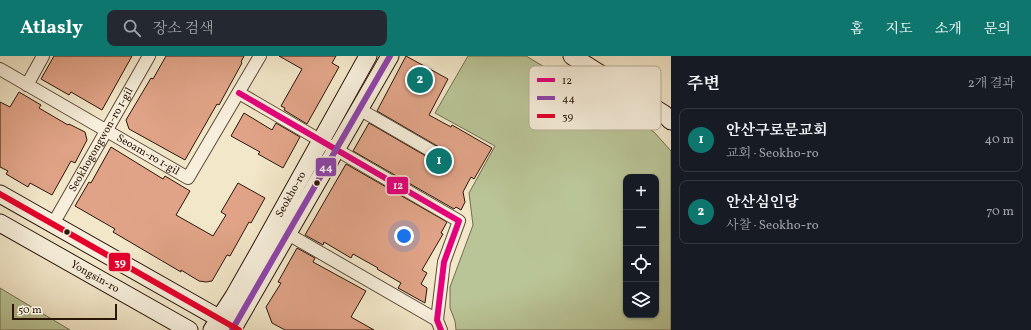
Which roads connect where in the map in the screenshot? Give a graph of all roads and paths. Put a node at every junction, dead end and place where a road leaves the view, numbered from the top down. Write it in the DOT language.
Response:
graph roads {
  1 [pos="43,56"];
  2 [pos="149,56"];
  3 [pos="260,56"];
  4 [pos="368,56"];
  5 [pos="390,56"];
  6 [pos="572,56"];
  7 [pos="589,66"];
  8 [pos="0,69"];
  9 [pos="27,85"];
  10 [pos="239,93"];
  11 [pos="359,109"];
  12 [pos="106,131"];
  13 [pos="321,140"];
  14 [pos="336,149"];
  15 [pos="435,154"];
  16 [pos="0,194"];
  17 [pos="0,223"];
  18 [pos="53,224"];
  19 [pos="288,234"];
  20 [pos="439,325"];
  21 [pos="227,327"];
  22 [pos="189,330"];
  1 -- 9 [label="street"];
  2 -- 12 [label="street, Seokhogongwon-ro 1-gil"];
  3 -- 10 [label="street, Seoam-ro 1-gil"];
  4 -- 13 [label="main road, Seokho-ro"];
  5 -- 11 [label="main road, Seokho-ro"];
  6 -- 7 [label="main road"];
  8 -- 9 [label="street, Seoam-ro 1-gil"];
  9 -- 12 [label="street, Seoam-ro 1-gil"];
  10 -- 12 [label="street, Seoam-ro 1-gil"];
  10 -- 13 [label="street"];
  11 -- 14 [label="main road, Seokho-ro"];
  11 -- 15 [label="street"];
  12 -- 18 [label="street, Seokhogongwon-ro 1-gil"];
  13 -- 14 [label="street"];
  13 -- 21 [label="main road, Seokho-ro"];
  14 -- 19 [label="main road, Seokho-ro"];
  14 -- 20 [label="street"];
  16 -- 18 [label="main road"];
  17 -- 22 [label="main road, Yongsin-ro"];
  18 -- 21 [label="main road"];
  19 -- 20 [label="street, Seokho-ro"];
  19 -- 21 [label="main road, Seokho-ro"];
}
